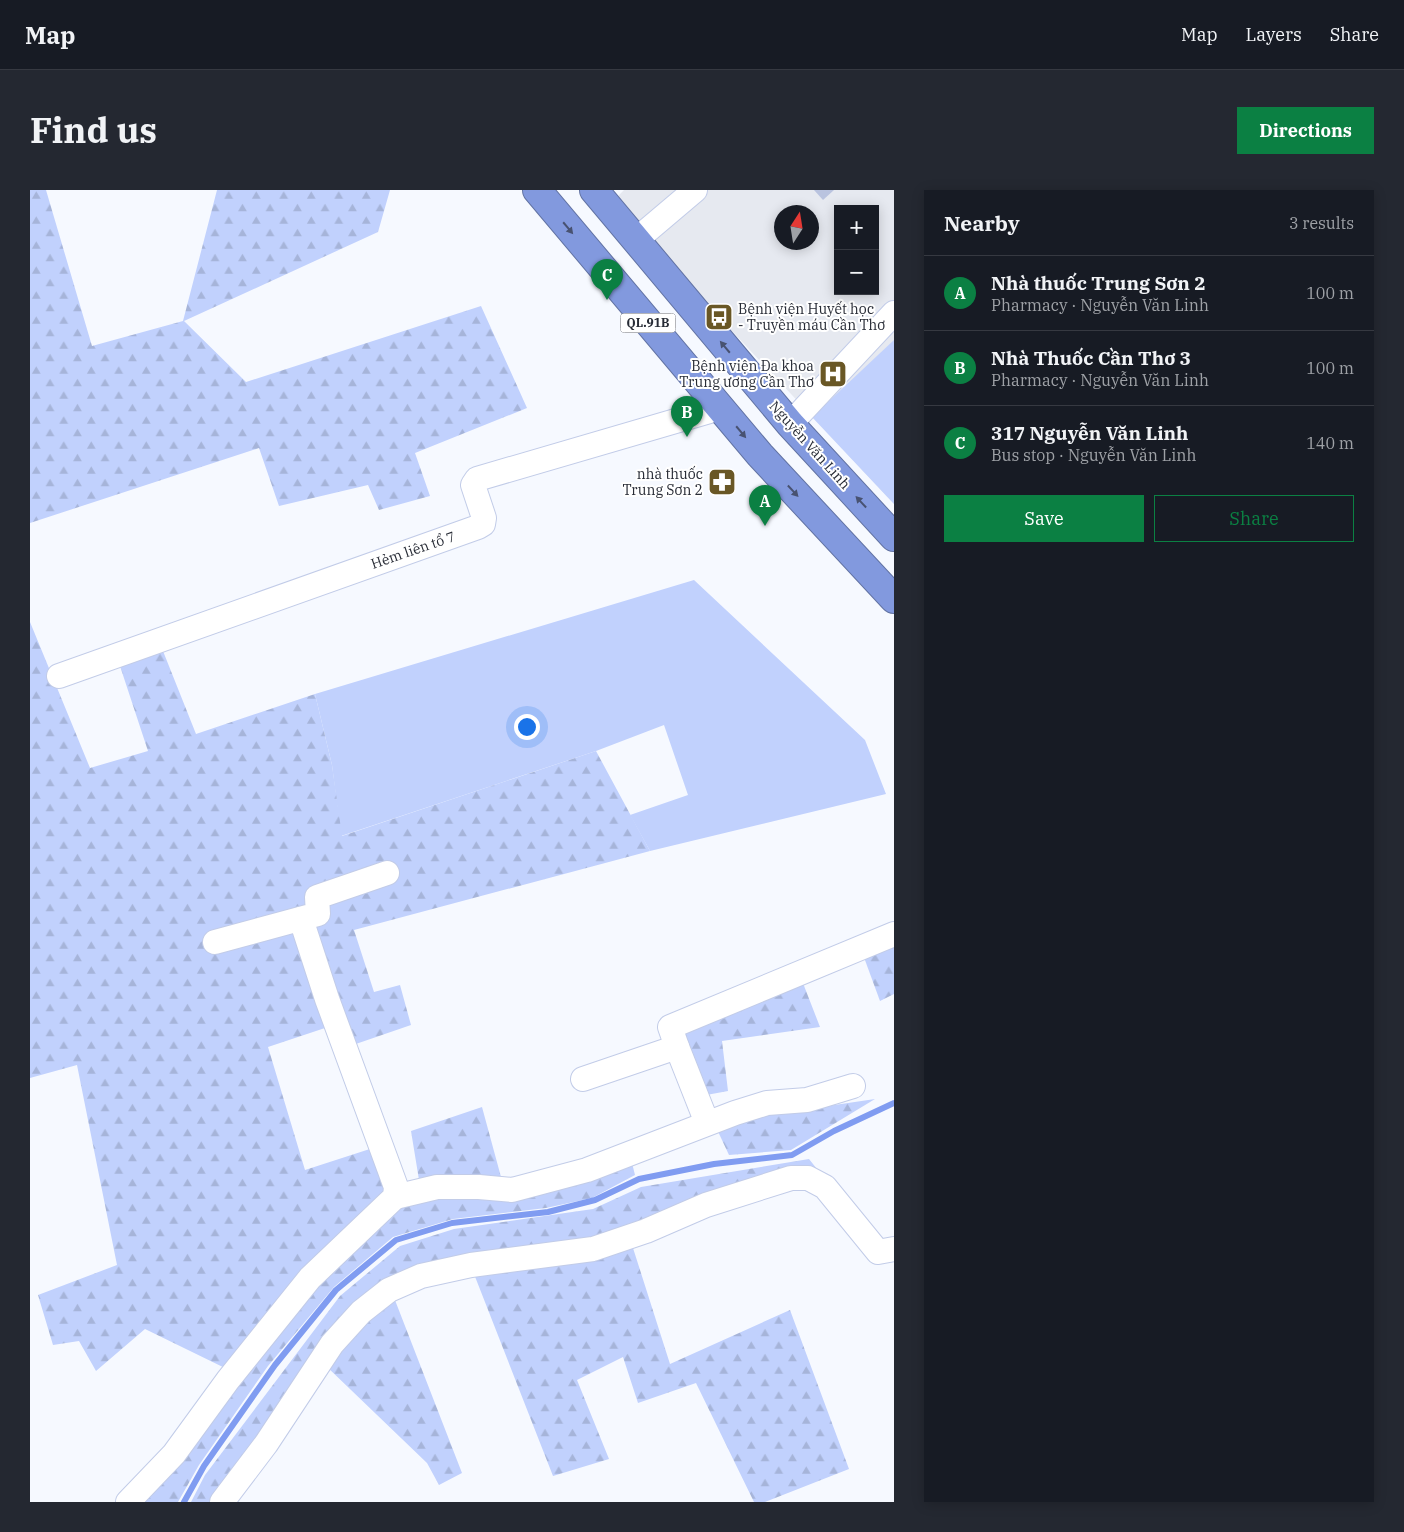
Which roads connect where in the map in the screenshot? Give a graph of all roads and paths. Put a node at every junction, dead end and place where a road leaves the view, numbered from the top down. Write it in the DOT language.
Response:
graph roads {
  1 [pos="537,190"];
  2 [pos="594,190"];
  3 [pos="695,190"];
  4 [pos="636,240"];
  5 [pos="894,313"];
  6 [pos="720,408"];
  7 [pos="790,424"];
  8 [pos="760,455"];
  9 [pos="894,538"];
  10 [pos="894,599"];
  11 [pos="59,676"];
  12 [pos="387,873"];
  13 [pos="301,919"];
  14 [pos="894,934"];
  15 [pos="215,942"];
  16 [pos="677,1047"];
  17 [pos="583,1079"];
  18 [pos="853,1086"];
  19 [pos="707,1123"];
  20 [pos="395,1197"];
  21 [pos="894,1249"];
  22 [pos="128,1502"];
  23 [pos="222,1502"];
  1 -- 6 [label="highway, QL.91B, one-way"];
  2 -- 4 [label="highway, Nguyễn Văn Linh / QL.91B"];
  3 -- 4 [label="lane"];
  7 -- 4 [label="highway, Nguyễn Văn Linh / QL.91B, one-way"];
  5 -- 7 [label="lane"];
  6 -- 8 [label="highway, QL.91B, one-way"];
  6 -- 11 [label="lane, Hẻm liên tổ 7"];
  7 -- 8 [label="highway"];
  9 -- 7 [label="highway, Nguyễn Văn Linh / QL.91B, one-way"];
  8 -- 10 [label="highway, QL.91B, one-way"];
  12 -- 13 [label="lane"];
  13 -- 15 [label="lane"];
  13 -- 20 [label="lane"];
  14 -- 16 [label="lane"];
  16 -- 17 [label="lane"];
  16 -- 19 [label="lane"];
  18 -- 19 [label="lane"];
  19 -- 20 [label="lane"];
  20 -- 22 [label="lane"];
  21 -- 23 [label="lane"];
}
